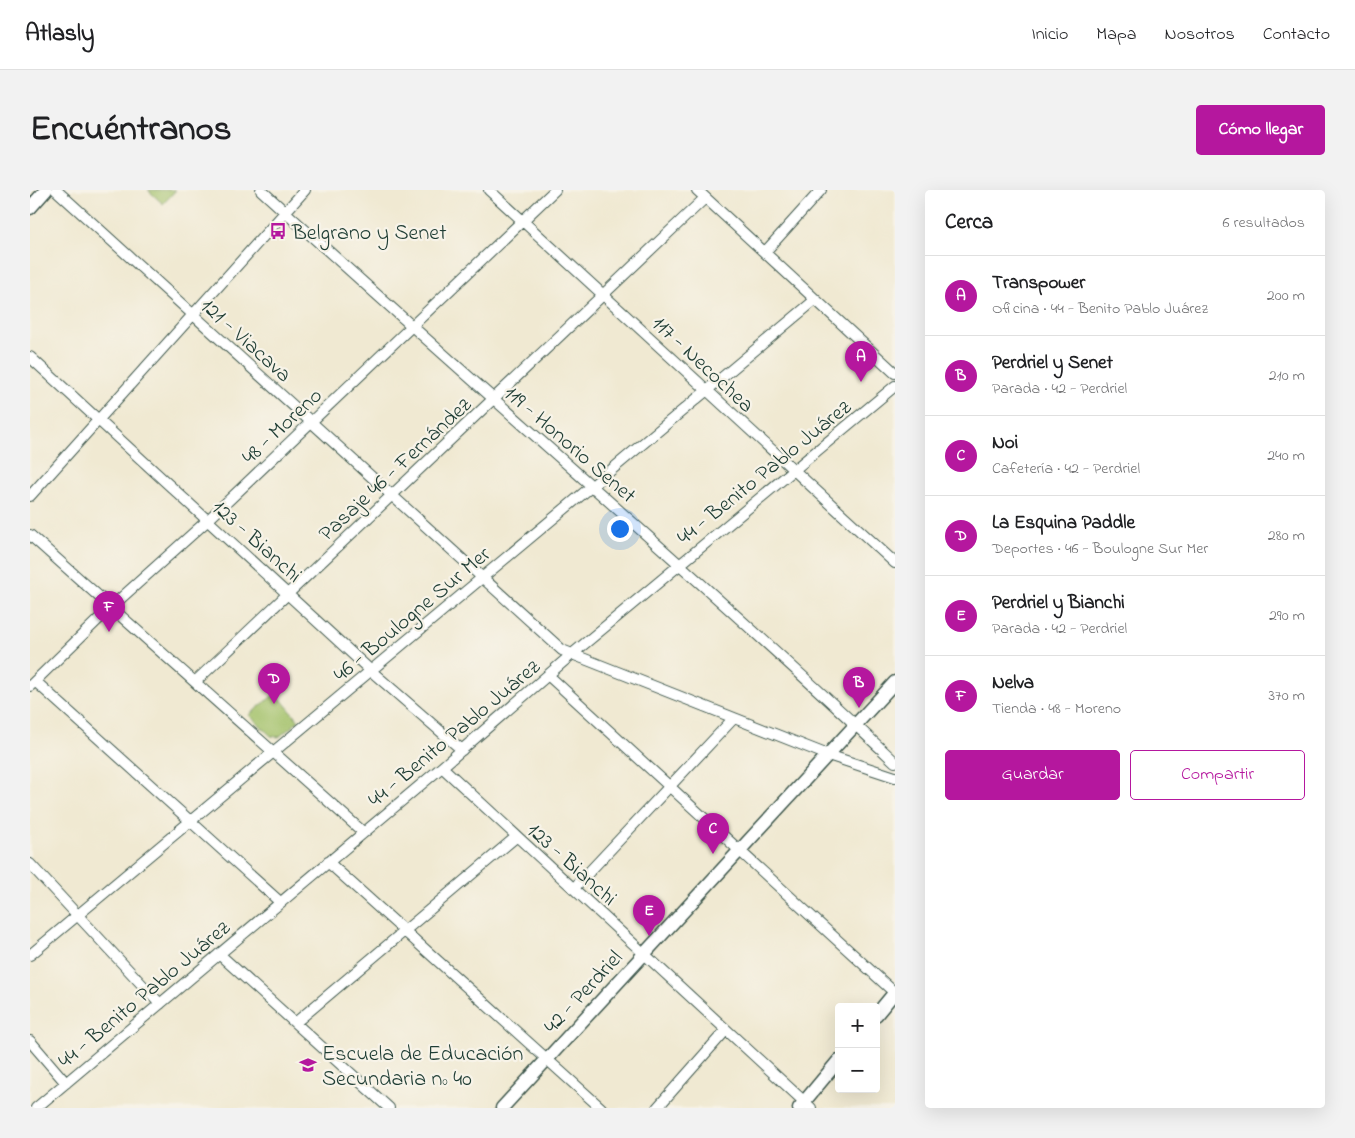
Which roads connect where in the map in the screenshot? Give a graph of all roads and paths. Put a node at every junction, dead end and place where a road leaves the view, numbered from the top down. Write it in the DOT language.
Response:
graph roads {
  1 [pos="46,190"];
  2 [pos="56,190"];
  3 [pos="261,190"];
  4 [pos="305,190"];
  5 [pos="489,190"];
  6 [pos="555,190"];
  7 [pos="697,190"];
  8 [pos="821,190"];
  9 [pos="705,198"];
  10 [pos="30,208"];
  11 [pos="285,212"];
  12 [pos="523,222"];
  13 [pos="765,252"];
  14 [pos="603,295"];
  15 [pos="815,300"];
  16 [pos="193,315"];
  17 [pos="412,327"];
  18 [pos="30,357"];
  19 [pos="895,373"];
  20 [pos="895,386"];
  21 [pos="706,390"];
  22 [pos="494,400"];
  23 [pos="100,419"];
  24 [pos="311,422"];
  25 [pos="792,471"];
  26 [pos="592,487"];
  27 [pos="30,496"];
  28 [pos="392,496"];
  29 [pos="208,520"];
  30 [pos="30,535"];
  31 [pos="895,563"];
  32 [pos="679,564"];
  33 [pos="482,578"];
  34 [pos="288,592"];
  35 [pos="110,608"];
  36 [pos="571,655"];
  37 [pos="370,670"];
  38 [pos="549,676"];
  39 [pos="195,682"];
  40 [pos="895,682"];
  41 [pos="32,684"];
  42 [pos="734,718"];
  43 [pos="856,726"];
  44 [pos="462,750"];
  45 [pos="272,753"];
  46 [pos="828,755"];
  47 [pos="895,762"];
  48 [pos="442,767"];
  49 [pos="895,778"];
  50 [pos="671,786"];
  51 [pos="190,820"];
  52 [pos="363,832"];
  53 [pos="516,837"];
  54 [pos="740,851"];
  55 [pos="328,862"];
  56 [pos="30,864"];
  57 [pos="574,888"];
  58 [pos="280,902"];
  59 [pos="78,915"];
  60 [pos="406,930"];
  61 [pos="219,954"];
  62 [pos="644,954"];
  63 [pos="30,955"];
  64 [pos="895,992"];
  65 [pos="160,1004"];
  66 [pos="880,1010"];
  67 [pos="295,1022"];
  68 [pos="726,1030"];
  69 [pos="30,1041"];
  70 [pos="546,1058"];
  71 [pos="835,1065"];
  72 [pos="66,1083"];
  73 [pos="805,1106"];
  74 [pos="36,1108"];
  75 [pos="388,1108"];
  76 [pos="502,1108"];
  77 [pos="601,1108"];
  78 [pos="657,1108"];
  1 -- 10 [label="street"];
  2 -- 16 [label="street, 121 - Viacava"];
  3 -- 11 [label="street, 119 - Honorio Senet"];
  4 -- 11 [label="street"];
  5 -- 12 [label="street, 117 - Necochea"];
  6 -- 12 [label="street, 48 - Moreno"];
  7 -- 9 [label="street"];
  8 -- 13 [label="street"];
  9 -- 13 [label="street"];
  9 -- 14 [label="street, Pasaje 46 - Fernández"];
  11 -- 16 [label="street"];
  11 -- 17 [label="street, 119 - Honorio Senet"];
  12 -- 14 [label="street, 117 - Necochea"];
  12 -- 17 [label="street, 48 - Moreno"];
  13 -- 15 [label="street"];
  14 -- 21 [label="street, 117 - Necochea"];
  14 -- 22 [label="street, Pasaje 46 - Fernández"];
  15 -- 19 [label="street"];
  15 -- 21 [label="street, 46 - Boulogne Sur Mer"];
  16 -- 23 [label="street"];
  16 -- 24 [label="street, 121 - Viacava"];
  17 -- 22 [label="street, 119 - Honorio Senet"];
  17 -- 24 [label="street, 48 - Moreno"];
  18 -- 23 [label="street, 123 - Bianchi"];
  20 -- 25 [label="street, 44 - Benito Pablo Juárez"];
  21 -- 25 [label="street, 117 - Necochea"];
  21 -- 26 [label="street, 46 - Boulogne Sur Mer"];
  22 -- 26 [label="street, 119 - Honorio Senet"];
  22 -- 28 [label="street, Pasaje 46 - Fernández"];
  23 -- 27 [label="street"];
  23 -- 29 [label="street, 123 - Bianchi"];
  24 -- 28 [label="street, 121 - Viacava"];
  24 -- 29 [label="street, 48 - Moreno"];
  25 -- 31 [label="street, 117 - Necochea"];
  25 -- 32 [label="street, 44 - Benito Pablo Juárez"];
  26 -- 32 [label="street, 119 - Honorio Senet"];
  26 -- 33 [label="street, 46 - Boulogne Sur Mer"];
  28 -- 33 [label="street, 121 - Viacava"];
  28 -- 34 [label="street, Pasaje 46 - Fernández"];
  29 -- 34 [label="street, 123 - Bianchi"];
  29 -- 35 [label="street, 48 - Moreno"];
  30 -- 35 [label="street"];
  32 -- 36 [label="street, 44 - Benito Pablo Juárez"];
  32 -- 43 [label="street, 119 - Honorio Senet"];
  33 -- 36 [label="street, 121 - Viacava"];
  33 -- 37 [label="street, 46 - Boulogne Sur Mer"];
  34 -- 37 [label="street, 123 - Bianchi"];
  34 -- 39 [label="street, Pasaje 46 - Fernández"];
  35 -- 39 [label="street"];
  35 -- 41 [label="street, 48 - Moreno"];
  36 -- 38 [label="street, 44 - Benito Pablo Juárez"];
  36 -- 42 [label="street, 121 - Viacava"];
  37 -- 44 [label="street, 123 - Bianchi"];
  37 -- 45 [label="street, 46 - Boulogne Sur Mer"];
  38 -- 44 [label="street, 44 - Benito Pablo Juárez"];
  38 -- 50 [label="street"];
  39 -- 45 [label="street"];
  40 -- 43 [label="street, 42 - Perdriel"];
  41 -- 51 [label="street"];
  42 -- 46 [label="street, 121 - Viacava"];
  42 -- 50 [label="street"];
  43 -- 46 [label="street, 42 - Perdriel"];
  43 -- 47 [label="street, 119 - Honorio Senet"];
  44 -- 48 [label="street, 44 - Benito Pablo Juárez"];
  45 -- 51 [label="street, 46 - Boulogne Sur Mer"];
  45 -- 52 [label="street"];
  46 -- 49 [label="street, 121 - Viacava"];
  46 -- 54 [label="street, 42 - Perdriel"];
  48 -- 52 [label="street, 44 - Benito Pablo Juárez"];
  48 -- 53 [label="street, 123 - Bianchi"];
  50 -- 54 [label="street"];
  50 -- 57 [label="street"];
  51 -- 58 [label="street"];
  51 -- 59 [label="street, 46 - Boulogne Sur Mer"];
  52 -- 55 [label="street, 44 - Benito Pablo Juárez"];
  53 -- 57 [label="street, 123 - Bianchi"];
  53 -- 60 [label="street"];
  54 -- 62 [label="street, 42 - Perdriel"];
  54 -- 64 [label="street"];
  55 -- 58 [label="street, 44 - Benito Pablo Juárez"];
  55 -- 60 [label="street"];
  56 -- 59 [label="street"];
  57 -- 62 [label="street, 123 - Bianchi"];
  58 -- 61 [label="street, 44 - Benito Pablo Juárez"];
  59 -- 63 [label="street, 46 - Boulogne Sur Mer"];
  59 -- 65 [label="street"];
  60 -- 67 [label="street"];
  60 -- 70 [label="street"];
  61 -- 65 [label="street, 44 - Benito Pablo Juárez"];
  61 -- 67 [label="street"];
  62 -- 68 [label="street, 123 - Bianchi"];
  62 -- 70 [label="street, 42 - Perdriel"];
  64 -- 66 [label="street"];
  65 -- 72 [label="street, 44 - Benito Pablo Juárez"];
  67 -- 75 [label="street"];
  68 -- 73 [label="street, 123 - Bianchi"];
  68 -- 78 [label="street"];
  69 -- 72 [label="street"];
  70 -- 76 [label="street, 42 - Perdriel"];
  70 -- 77 [label="street"];
  71 -- 73 [label="street"];
  72 -- 74 [label="street, 44 - Benito Pablo Juárez"];
}
